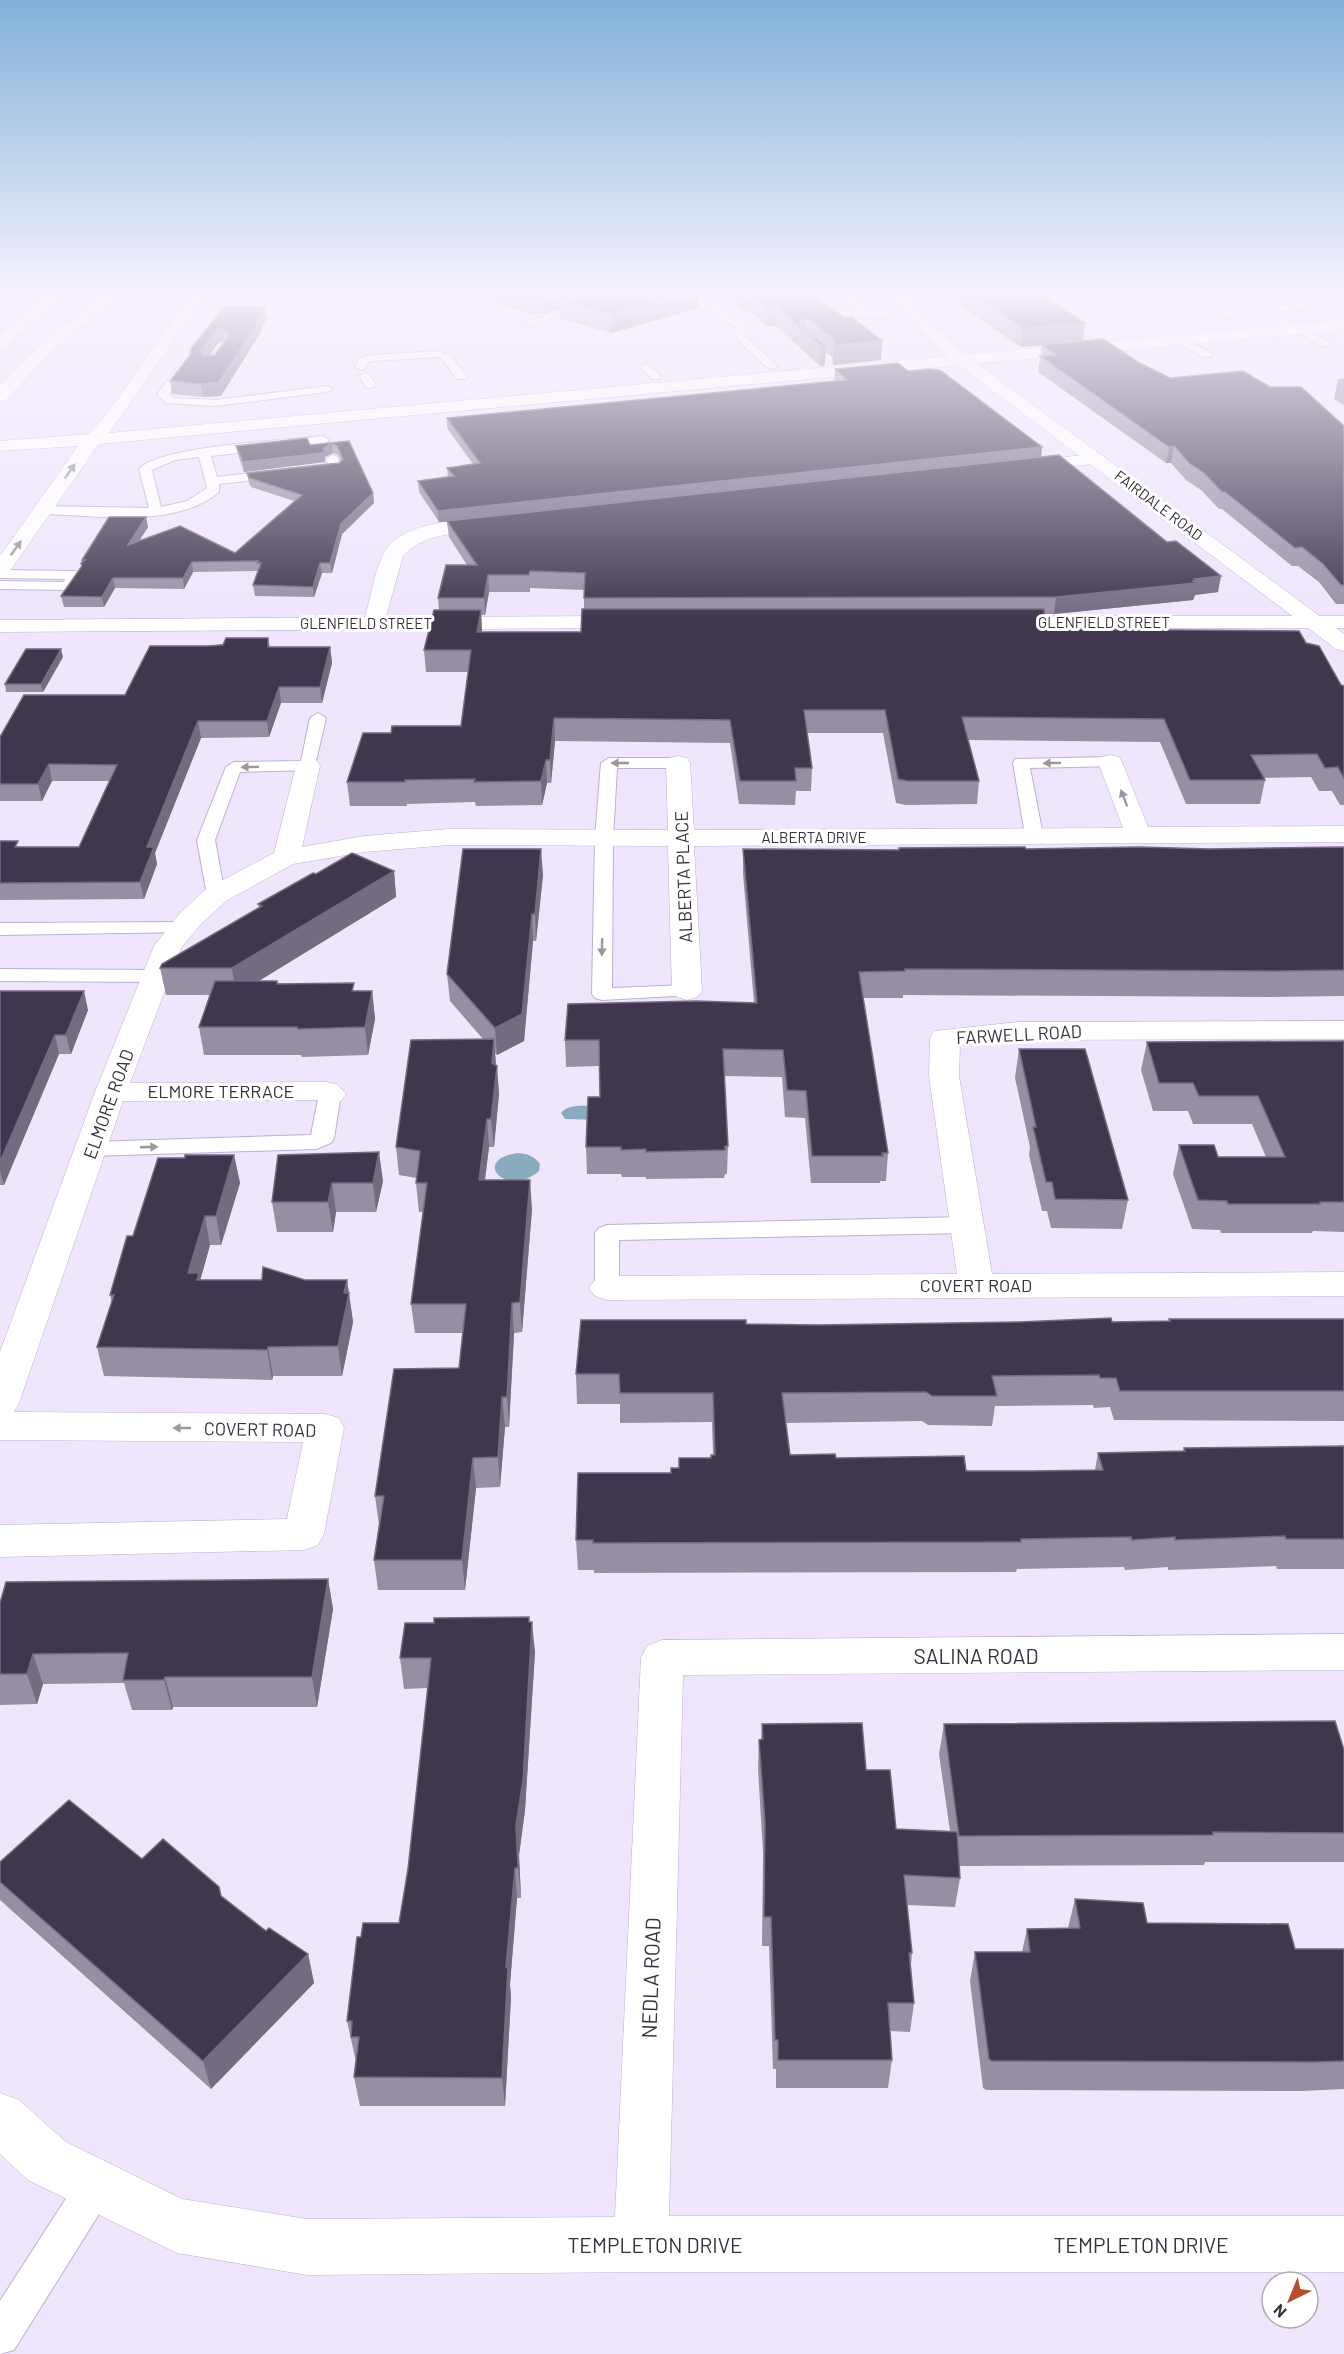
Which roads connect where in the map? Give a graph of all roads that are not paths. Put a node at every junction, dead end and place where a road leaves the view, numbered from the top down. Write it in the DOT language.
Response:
graph roads {
  1 [pos="122,402"];
  2 [pos="189,402"];
  3 [pos="224,402"];
  4 [pos="425,402"];
  5 [pos="459,402"];
  6 [pos="1020,402"];
  7 [pos="301,415"];
  8 [pos="321,419"];
  9 [pos="209,430"];
  10 [pos="100,433"];
  11 [pos="0,434"];
  12 [pos="323,440"];
  13 [pos="296,443"];
  14 [pos="0,446"];
  15 [pos="204,452"];
  16 [pos="1097,459"];
  17 [pos="1004,469"];
  18 [pos="212,481"];
  19 [pos="43,510"];
  20 [pos="156,511"];
  21 [pos="513,521"];
  22 [pos="0,572"];
  23 [pos="0,585"];
  24 [pos="646,622"];
  25 [pos="979,622"];
  26 [pos="1314,622"];
  27 [pos="1344,622"];
  28 [pos="374,623"];
  29 [pos="0,626"];
  30 [pos="1344,644"];
  31 [pos="318,718"];
  32 [pos="1110,762"];
  33 [pos="678,763"];
  34 [pos="308,766"];
  35 [pos="1138,834"];
  36 [pos="1344,834"];
  37 [pos="1034,835"];
  38 [pos="604,838"];
  39 [pos="682,838"];
  40 [pos="286,857"];
  41 [pos="216,895"];
  42 [pos="182,928"];
  43 [pos="0,929"];
  44 [pos="0,975"];
  45 [pos="156,976"];
  46 [pos="687,991"];
  47 [pos="1344,1030"];
  48 [pos="111,1092"];
  49 [pos="330,1094"];
  50 [pos="91,1149"];
  51 [pos="966,1225"];
  52 [pos="1344,1284"];
  53 [pos="976,1285"];
  54 [pos="607,1288"];
  55 [pos="2,1392"];
  56 [pos="0,1426"];
  57 [pos="0,1541"];
  58 [pos="1344,1652"];
  59 [pos="660,1712"];
  60 [pos="0,2119"];
  61 [pos="96,2186"];
  62 [pos="640,2244"];
  63 [pos="1344,2244"];
  64 [pos="0,2336"];
  1 -- 10 [label="main road"];
  2 -- 3 [label="lane"];
  4 -- 7 [label="main road"];
  5 -- 8 [label="main road"];
  6 -- 16 [label="main road, FAIRDALE ROAD"];
  7 -- 8 [label="main road"];
  7 -- 9 [label="main road"];
  7 -- 10 [label="main road"];
  7 -- 13 [label="lane"];
  8 -- 12 [label="lane"];
  9 -- 10 [label="main road"];
  9 -- 15 [label="lane"];
  10 -- 11 [label="main road"];
  10 -- 14 [label="main road"];
  19 -- 10 [label="main road, one-way"];
  12 -- 13 [label="lane"];
  12 -- 18 [label="lane"];
  13 -- 15 [label="lane"];
  15 -- 18 [label="lane"];
  15 -- 20 [label="lane"];
  16 -- 17 [label="main road"];
  16 -- 26 [label="main road, FAIRDALE ROAD"];
  18 -- 20 [label="lane"];
  19 -- 20 [label="lane"];
  22 -- 19 [label="main road, one-way"];
  21 -- 28 [label="main road"];
  22 -- 23 [label="lane"];
  24 -- 28 [label="main road, GLENFIELD STREET"];
  25 -- 26 [label="main road, GLENFIELD STREET"];
  26 -- 27 [label="main road, GLENFIELD STREET"];
  26 -- 30 [label="main road, FAIRDALE ROAD"];
  28 -- 29 [label="main road, GLENFIELD STREET"];
  31 -- 34 [label="lane"];
  35 -- 32 [label="main road, one-way"];
  32 -- 37 [label="lane, one-way"];
  33 -- 38 [label="lane, one-way"];
  33 -- 39 [label="main road, ALBERTA PLACE"];
  34 -- 40 [label="main road"];
  34 -- 41 [label="lane, one-way"];
  35 -- 36 [label="main road, ALBERTA DRIVE"];
  35 -- 37 [label="main road, ALBERTA DRIVE"];
  37 -- 39 [label="main road, ALBERTA DRIVE"];
  38 -- 39 [label="main road, ALBERTA DRIVE"];
  38 -- 40 [label="main road, ALBERTA DRIVE"];
  38 -- 46 [label="lane, one-way"];
  39 -- 46 [label="main road, ALBERTA PLACE"];
  40 -- 41 [label="main road, ELMORE ROAD"];
  41 -- 42 [label="main road, ELMORE ROAD"];
  42 -- 43 [label="lane"];
  42 -- 45 [label="main road, ELMORE ROAD"];
  44 -- 45 [label="lane"];
  45 -- 48 [label="main road, ELMORE ROAD"];
  47 -- 51 [label="main road, FARWELL ROAD"];
  48 -- 49 [label="main road, ELMORE TERRACE"];
  48 -- 50 [label="main road, ELMORE ROAD"];
  50 -- 49 [label="lane, one-way"];
  50 -- 55 [label="main road, ELMORE ROAD"];
  51 -- 53 [label="main road, FARWELL ROAD"];
  51 -- 54 [label="lane"];
  52 -- 53 [label="main road, COVERT ROAD"];
  53 -- 54 [label="main road, COVERT ROAD"];
  57 -- 56 [label="main road, COVERT ROAD, one-way"];
  58 -- 59 [label="main road, SALINA ROAD"];
  59 -- 62 [label="main road, NEDLA ROAD"];
  60 -- 61 [label="main road, TEMPLETON DRIVE"];
  61 -- 62 [label="main road, TEMPLETON DRIVE"];
  61 -- 64 [label="lane"];
  62 -- 63 [label="main road, TEMPLETON DRIVE"];
}
